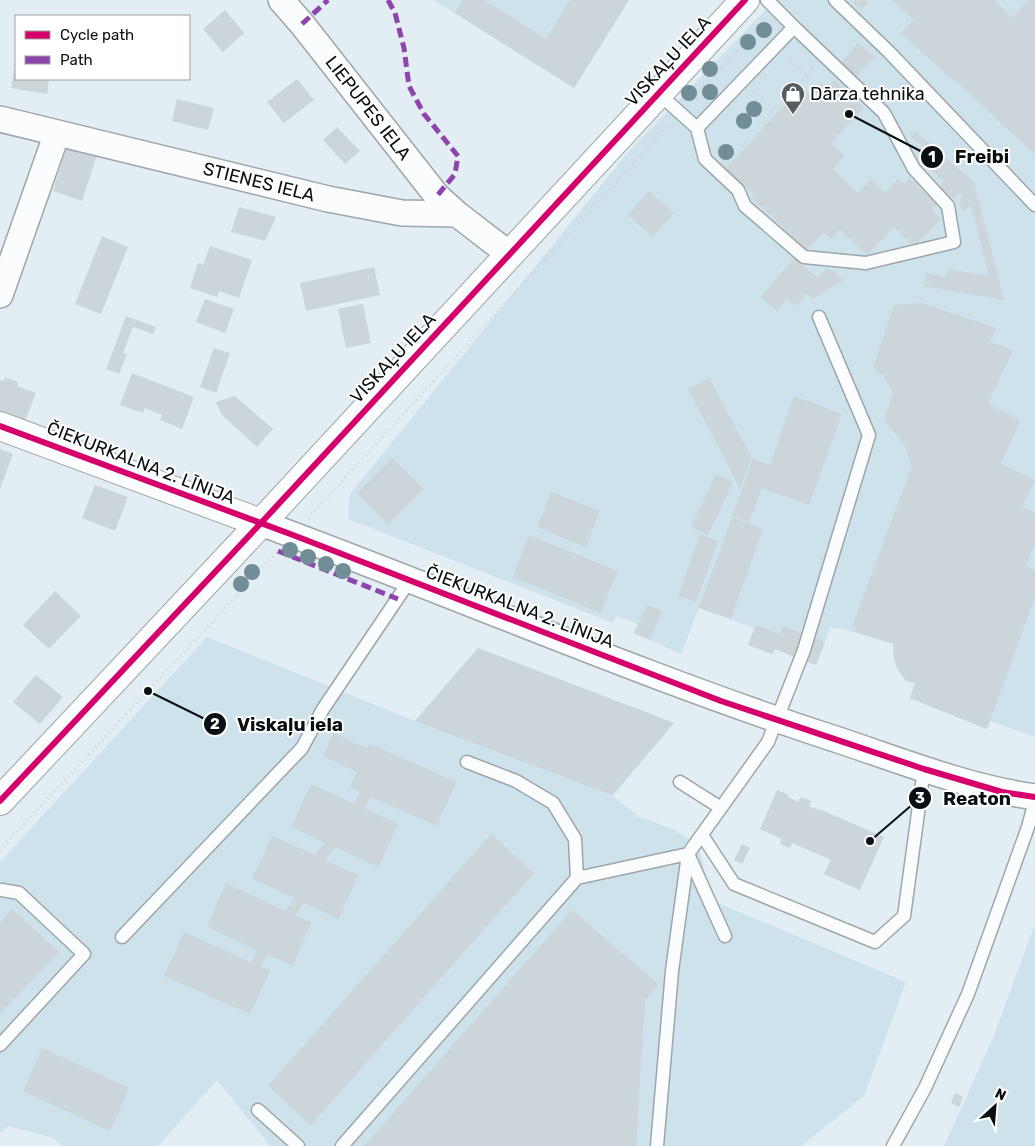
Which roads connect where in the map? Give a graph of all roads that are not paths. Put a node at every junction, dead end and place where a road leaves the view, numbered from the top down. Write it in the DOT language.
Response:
graph roads {
  1 [pos="281,0"];
  2 [pos="745,0"];
  3 [pos="835,0"];
  4 [pos="771,4"];
  5 [pos="794,27"];
  6 [pos="658,94"];
  7 [pos="0,119"];
  8 [pos="697,128"];
  9 [pos="57,133"];
  10 [pos="1035,205"];
  11 [pos="457,214"];
  12 [pos="509,254"];
  13 [pos="0,295"];
  14 [pos="819,317"];
  15 [pos="0,426"];
  16 [pos="261,523"];
  17 [pos="410,580"];
  18 [pos="776,720"];
  19 [pos="467,762"];
  20 [pos="924,769"];
  21 [pos="680,782"];
  22 [pos="1035,797"];
  23 [pos="0,800"];
  24 [pos="1035,801"];
  25 [pos="721,808"];
  26 [pos="702,835"];
  27 [pos="688,854"];
  28 [pos="577,878"];
  29 [pos="1,890"];
  30 [pos="725,936"];
  31 [pos="122,937"];
  32 [pos="0,1045"];
  33 [pos="258,1110"];
  34 [pos="298,1146"];
  35 [pos="342,1146"];
  36 [pos="657,1146"];
  37 [pos="893,1146"];
  1 -- 11 [label="street, LIEPUPES IELA"];
  2 -- 6 [label="street, VISKAĻU IELA"];
  3 -- 10 [label="lane"];
  4 -- 5 [label="lane"];
  5 -- 8 [label="lane"];
  5 -- 8 [label="lane"];
  6 -- 8 [label="lane"];
  6 -- 12 [label="street, VISKAĻU IELA"];
  7 -- 9 [label="street, STIENES IELA"];
  9 -- 11 [label="street, STIENES IELA"];
  9 -- 13 [label="street"];
  11 -- 12 [label="street"];
  12 -- 16 [label="street, VISKAĻU IELA"];
  14 -- 18 [label="lane"];
  15 -- 16 [label="street, ČIEKURKALNA 2. LĪNIJA"];
  16 -- 17 [label="street, ČIEKURKALNA 2. LĪNIJA"];
  16 -- 23 [label="street, VISKAĻU IELA"];
  17 -- 18 [label="street, ČIEKURKALNA 2. LĪNIJA"];
  17 -- 31 [label="lane"];
  18 -- 20 [label="street, ČIEKURKALNA 2. LĪNIJA"];
  18 -- 25 [label="lane"];
  19 -- 28 [label="lane"];
  20 -- 22 [label="street, ČIEKURKALNA 2. LĪNIJA"];
  20 -- 26 [label="lane"];
  21 -- 25 [label="lane"];
  24 -- 37 [label="lane"];
  25 -- 26 [label="lane"];
  26 -- 27 [label="lane"];
  27 -- 28 [label="lane"];
  27 -- 30 [label="lane"];
  27 -- 36 [label="lane"];
  28 -- 35 [label="lane"];
  29 -- 32 [label="lane"];
  33 -- 34 [label="lane"];
}
